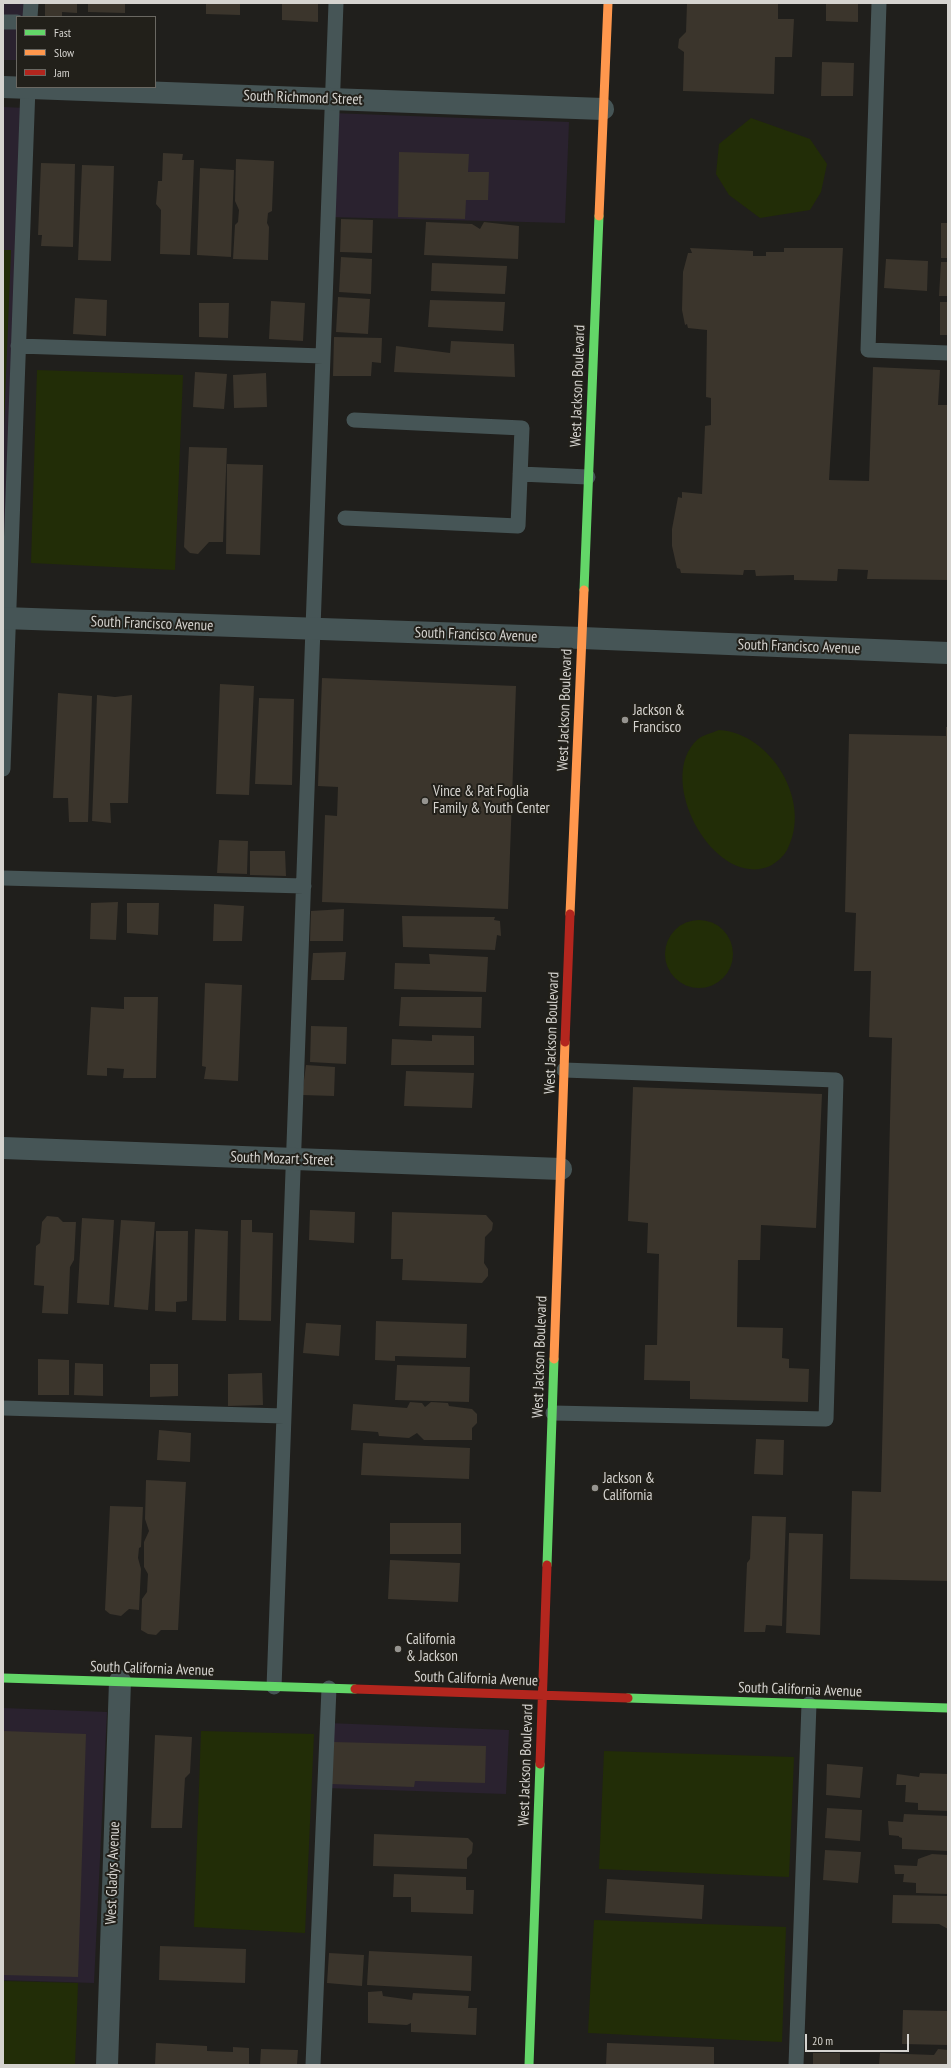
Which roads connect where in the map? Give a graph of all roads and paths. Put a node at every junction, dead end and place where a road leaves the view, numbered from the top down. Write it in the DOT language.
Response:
graph roads {
  1 [pos="31,3"];
  2 [pos="336,3"];
  3 [pos="608,3"];
  4 [pos="880,3"];
  5 [pos="30,16"];
  6 [pos="3,22"];
  7 [pos="16,22"];
  8 [pos="3,87"];
  9 [pos="16,88"];
  10 [pos="28,88"];
  11 [pos="333,100"];
  12 [pos="603,109"];
  13 [pos="18,346"];
  14 [pos="948,353"];
  15 [pos="323,356"];
  16 [pos="354,420"];
  17 [pos="520,474"];
  18 [pos="588,477"];
  19 [pos="345,518"];
  20 [pos="6,618"];
  21 [pos="313,629"];
  22 [pos="582,638"];
  23 [pos="948,653"];
  24 [pos="3,769"];
  25 [pos="3,878"];
  26 [pos="304,886"];
  27 [pos="564,1070"];
  28 [pos="3,1148"];
  29 [pos="293,1159"];
  30 [pos="561,1169"];
  31 [pos="3,1408"];
  32 [pos="553,1413"];
  33 [pos="284,1416"];
  34 [pos="3,1678"];
  35 [pos="120,1682"];
  36 [pos="274,1686"];
  37 [pos="329,1688"];
  38 [pos="543,1695"];
  39 [pos="809,1704"];
  40 [pos="948,1708"];
  41 [pos="107,2065"];
  42 [pos="313,2065"];
  43 [pos="529,2065"];
  44 [pos="796,2065"];
  1 -- 5 [label="lane"];
  2 -- 11 [label="lane"];
  3 -- 12 [label="street, West Jackson Boulevard"];
  4 -- 14 [label="lane"];
  6 -- 7 [label="lane"];
  8 -- 9 [label="street, South Richmond Street"];
  10 -- 11 [label="street, South Richmond Street"];
  10 -- 13 [label="lane"];
  11 -- 12 [label="street, South Richmond Street"];
  11 -- 15 [label="lane"];
  12 -- 18 [label="street, West Jackson Boulevard"];
  13 -- 15 [label="lane"];
  13 -- 20 [label="lane"];
  15 -- 21 [label="lane"];
  16 -- 17 [label="lane"];
  17 -- 18 [label="lane"];
  17 -- 19 [label="lane"];
  18 -- 22 [label="street, West Jackson Boulevard"];
  20 -- 21 [label="street, South Francisco Avenue"];
  20 -- 24 [label="lane"];
  21 -- 22 [label="street, South Francisco Avenue"];
  21 -- 26 [label="lane"];
  22 -- 23 [label="street, South Francisco Avenue"];
  22 -- 27 [label="street, West Jackson Boulevard"];
  25 -- 26 [label="lane"];
  26 -- 29 [label="lane"];
  27 -- 30 [label="street, West Jackson Boulevard"];
  27 -- 32 [label="lane"];
  28 -- 29 [label="street, South Mozart Street"];
  29 -- 30 [label="street, South Mozart Street"];
  29 -- 33 [label="lane"];
  30 -- 32 [label="street, West Jackson Boulevard"];
  31 -- 33 [label="lane"];
  32 -- 38 [label="street, West Jackson Boulevard"];
  33 -- 36 [label="lane"];
  34 -- 35 [label="street, South California Avenue"];
  35 -- 36 [label="street, South California Avenue"];
  35 -- 41 [label="street, West Gladys Avenue"];
  36 -- 37 [label="street, South California Avenue"];
  37 -- 38 [label="street, South California Avenue"];
  37 -- 42 [label="lane"];
  38 -- 39 [label="street, South California Avenue"];
  38 -- 43 [label="street, West Jackson Boulevard"];
  39 -- 40 [label="street, South California Avenue"];
  39 -- 44 [label="lane"];
}
